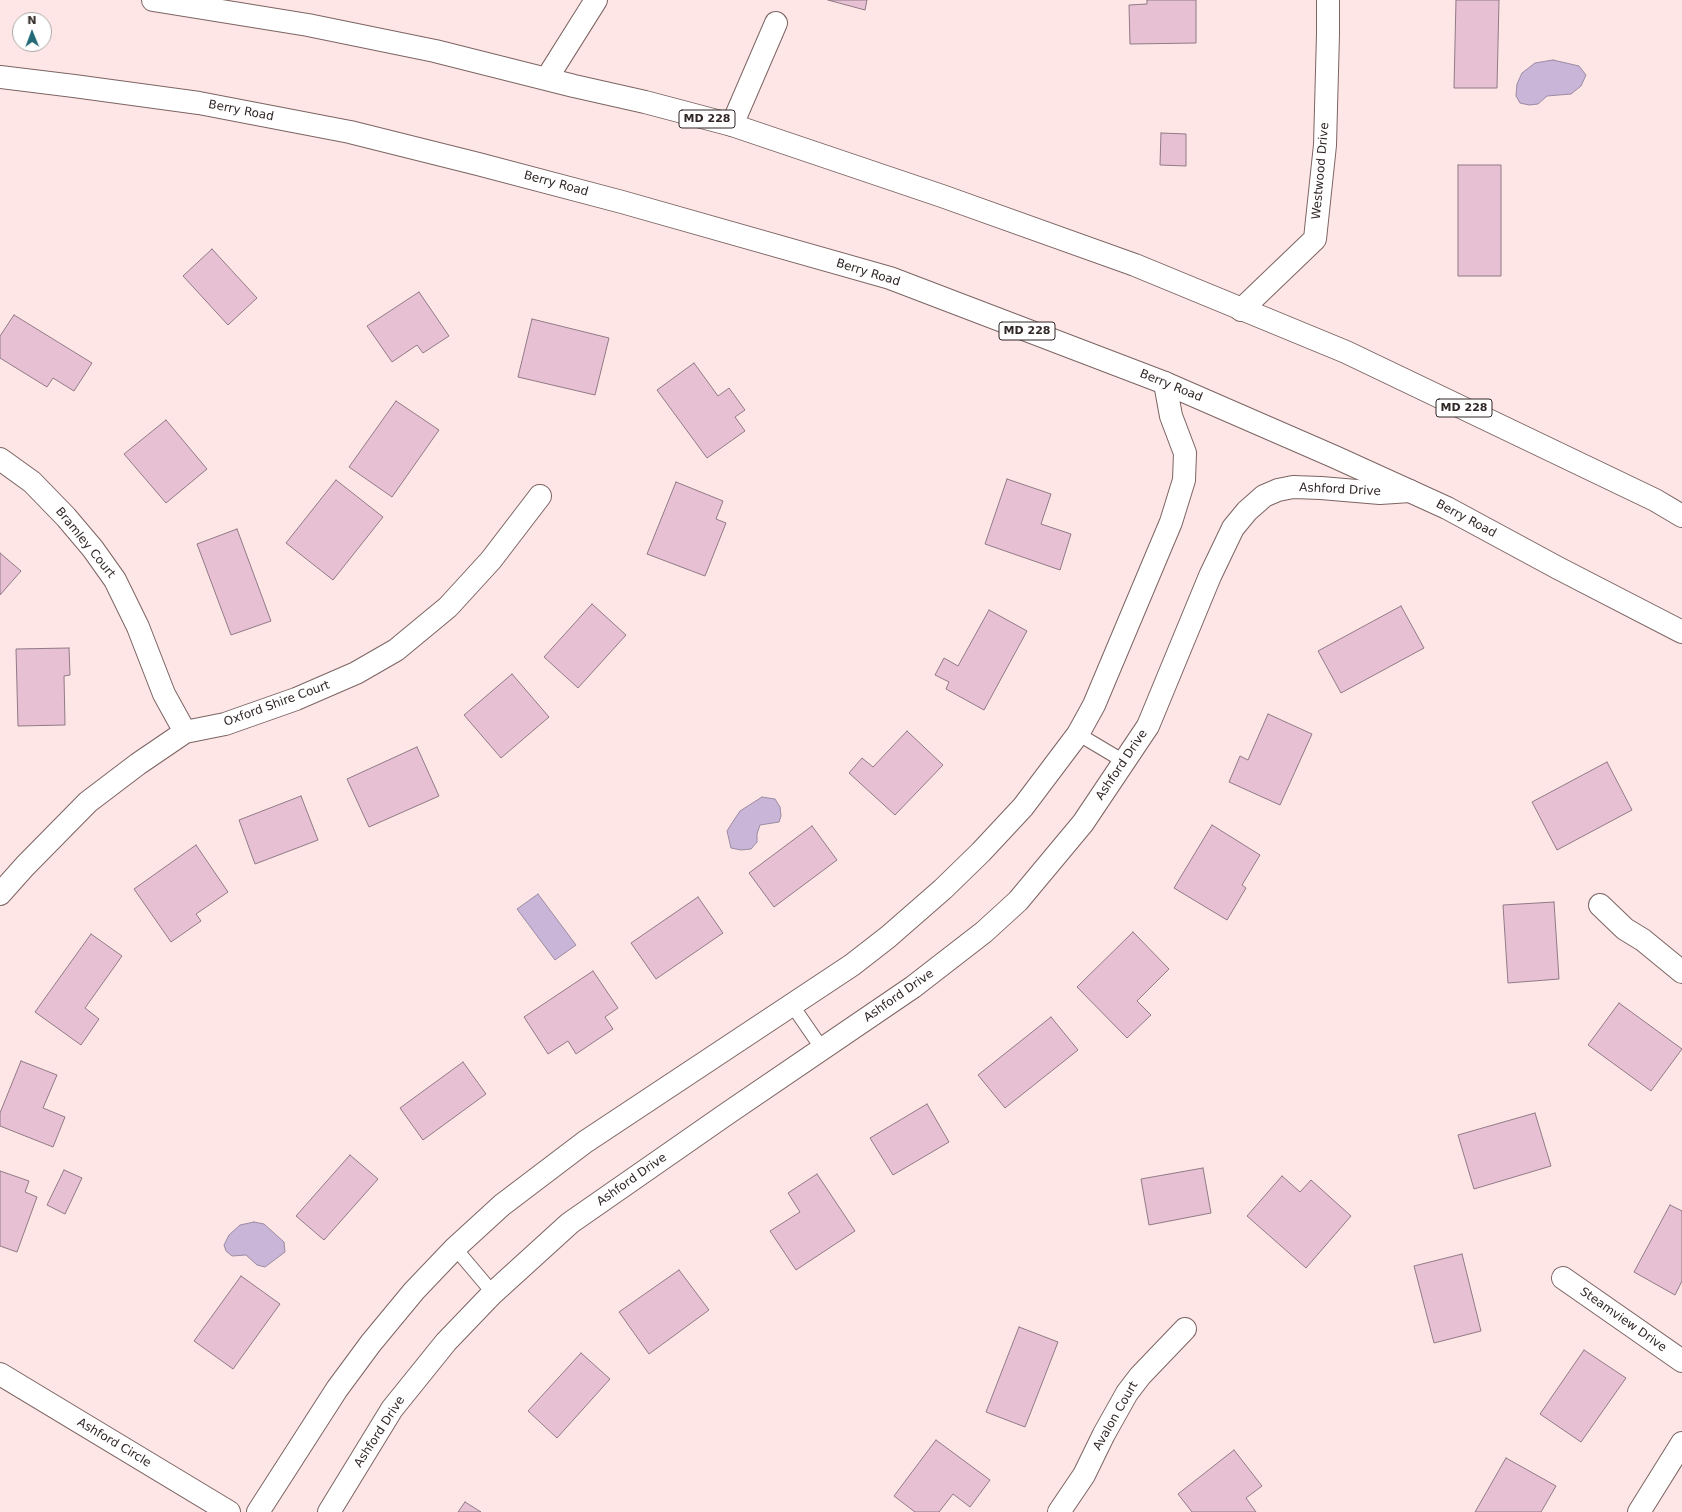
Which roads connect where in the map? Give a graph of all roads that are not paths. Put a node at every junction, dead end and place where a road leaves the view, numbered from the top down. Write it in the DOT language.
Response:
graph roads {
  1 [pos="153,0"];
  2 [pos="596,0"];
  3 [pos="1328,0"];
  4 [pos="776,22"];
  5 [pos="0,77"];
  6 [pos="547,78"];
  7 [pos="732,125"];
  8 [pos="1241,310"];
  9 [pos="1165,383"];
  10 [pos="0,459"];
  11 [pos="1410,491"];
  12 [pos="540,496"];
  13 [pos="1682,516"];
  14 [pos="1682,632"];
  15 [pos="185,732"];
  16 [pos="1078,734"];
  17 [pos="1125,762"];
  18 [pos="0,894"];
  19 [pos="1600,905"];
  20 [pos="1682,972"];
  21 [pos="792,1005"];
  22 [pos="823,1050"];
  23 [pos="455,1248"];
  24 [pos="1563,1278"];
  25 [pos="493,1293"];
  26 [pos="1185,1329"];
  27 [pos="1682,1361"];
  28 [pos="0,1374"];
  29 [pos="1682,1443"];
  30 [pos="228,1512"];
  31 [pos="258,1512"];
  32 [pos="329,1512"];
  33 [pos="1059,1512"];
  34 [pos="1639,1512"];
  1 -- 6 [label="main road, MD 228"];
  2 -- 6 [label="main road"];
  3 -- 8 [label="main road, Westwood Drive"];
  4 -- 7 [label="main road"];
  5 -- 9 [label="main road, Berry Road / MD 228"];
  6 -- 7 [label="main road, MD 228"];
  7 -- 8 [label="main road, MD 228"];
  8 -- 13 [label="main road, MD 228"];
  9 -- 11 [label="main road, Berry Road / MD 228"];
  9 -- 16 [label="main road"];
  10 -- 15 [label="main road, Bramley Court"];
  11 -- 14 [label="main road, Berry Road / MD 228"];
  11 -- 17 [label="main road, Ashford Drive"];
  12 -- 15 [label="main road, Oxford Shire Court"];
  15 -- 18 [label="main road, Oxford Shire Court"];
  16 -- 17 [label="lane"];
  16 -- 21 [label="main road"];
  17 -- 22 [label="main road, Ashford Drive"];
  19 -- 20 [label="main road"];
  21 -- 22 [label="lane"];
  21 -- 23 [label="main road"];
  22 -- 25 [label="main road, Ashford Drive"];
  23 -- 25 [label="lane"];
  23 -- 31 [label="main road"];
  24 -- 27 [label="main road, Steamview Drive"];
  25 -- 32 [label="main road, Ashford Drive"];
  26 -- 33 [label="main road, Avalon Court"];
  28 -- 30 [label="main road, Ashford Circle"];
  29 -- 34 [label="main road"];
}
